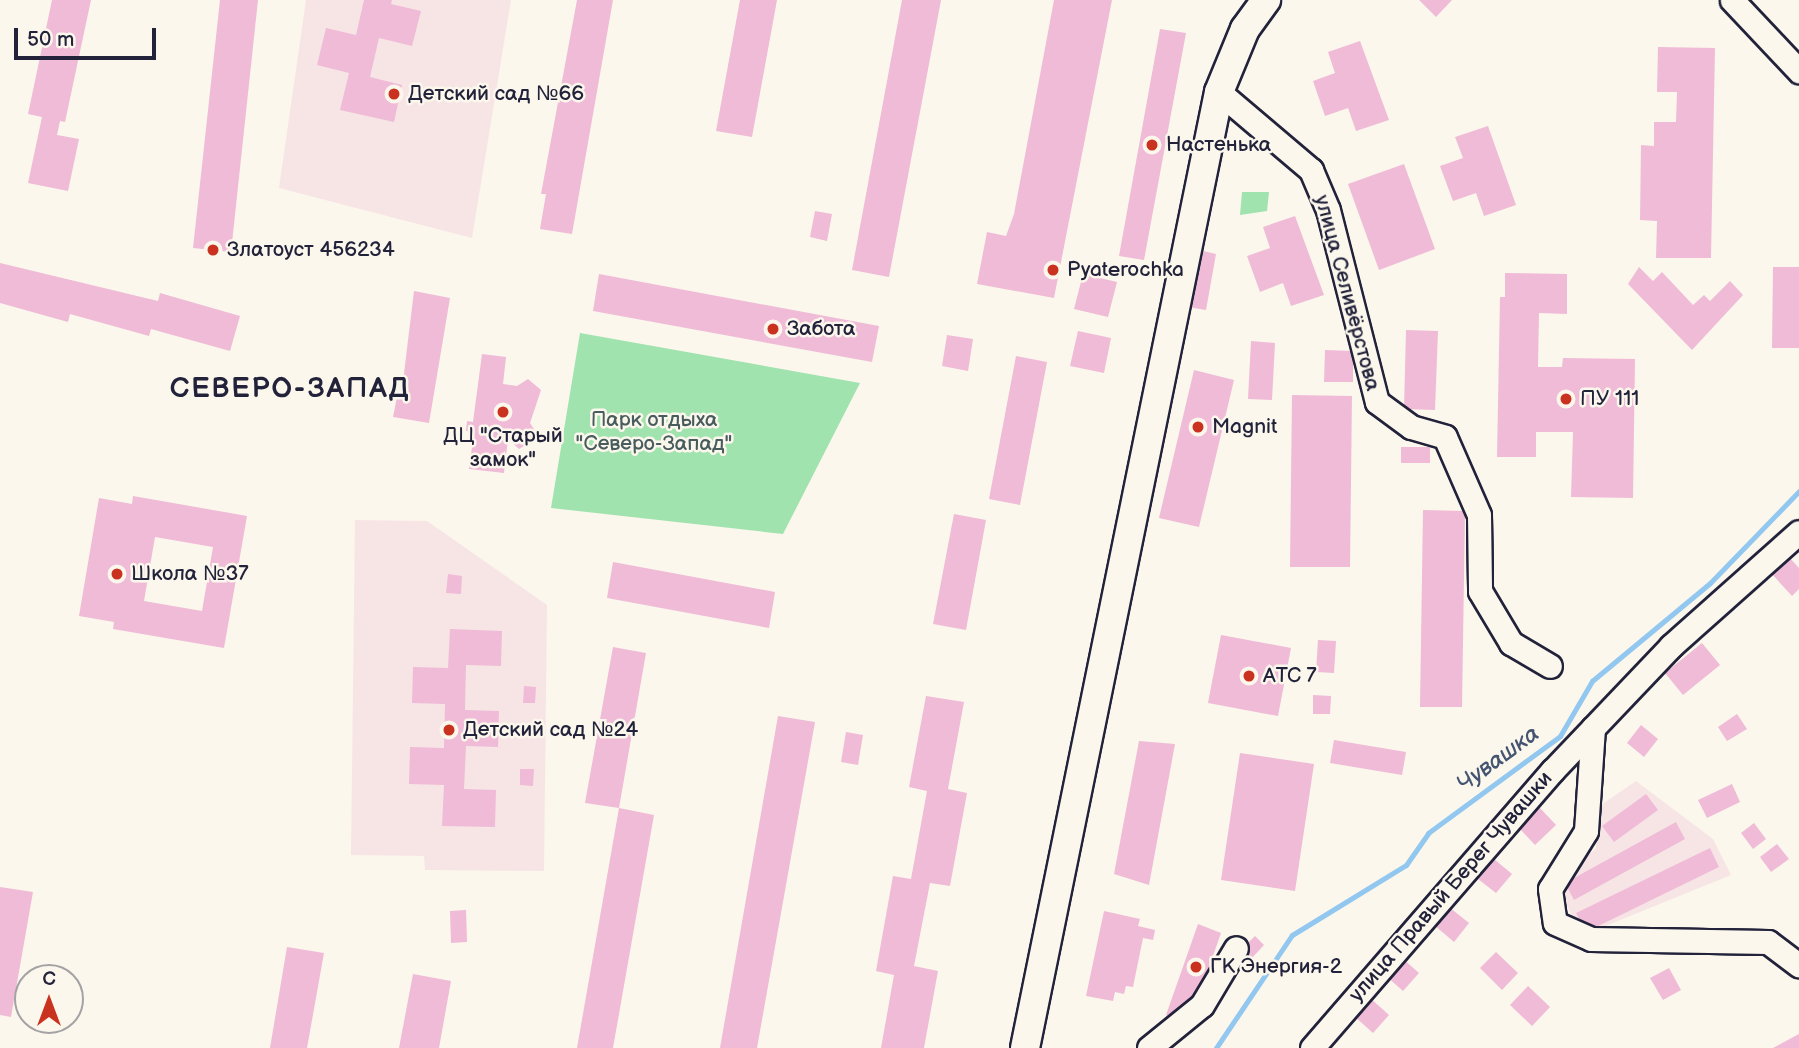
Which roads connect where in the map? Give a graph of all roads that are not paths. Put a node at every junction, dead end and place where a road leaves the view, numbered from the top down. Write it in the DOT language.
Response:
graph roads {
  1 [pos="1266,0"];
  2 [pos="1732,0"];
  3 [pos="1799,71"];
  4 [pos="1219,92"];
  5 [pos="1799,532"];
  6 [pos="1550,666"];
  7 [pos="1593,728"];
  8 [pos="1236,948"];
  9 [pos="1799,965"];
  10 [pos="1025,1048"];
  11 [pos="1149,1048"];
  12 [pos="1312,1048"];
  1 -- 4 [label="main road"];
  2 -- 3 [label="street"];
  4 -- 6 [label="street, улица Селивёрстова"];
  4 -- 10 [label="main road"];
  5 -- 7 [label="street, улица Правый Берег Чувашки"];
  7 -- 9 [label="street"];
  7 -- 12 [label="street, улица Правый Берег Чувашки"];
  8 -- 11 [label="street"];
}
